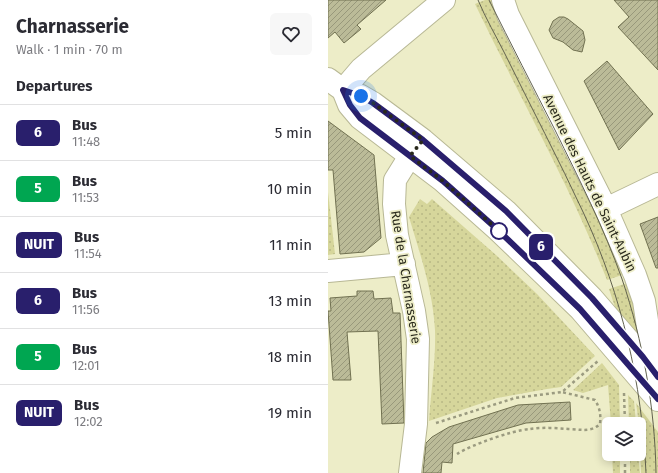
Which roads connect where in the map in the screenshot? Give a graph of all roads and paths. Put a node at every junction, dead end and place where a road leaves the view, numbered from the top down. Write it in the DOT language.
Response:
graph roads {
  1 [pos="444,0"];
  2 [pos="503,0"];
  3 [pos="335,85"];
  4 [pos="416,148"];
  5 [pos="658,184"];
  6 [pos="612,206"];
  7 [pos="404,264"];
  8 [pos="328,271"];
  9 [pos="601,359"];
  10 [pos="656,375"];
  11 [pos="624,391"];
  12 [pos="562,392"];
  13 [pos="658,400"];
  14 [pos="625,417"];
  15 [pos="436,424"];
  16 [pos="457,454"];
  17 [pos="625,461"];
  18 [pos="410,473"];
  19 [pos="625,473"];
  1 -- 3 [label="street"];
  2 -- 6 [label="street, Avenue des Hauts de Saint-Aubin"];
  3 -- 4 [label="street"];
  4 -- 7 [label="street, Rue de la Charnasserie"];
  4 -- 10 [label="street"];
  4 -- 13 [label="street"];
  5 -- 6 [label="street"];
  6 -- 10 [label="street, Avenue des Hauts de Saint-Aubin"];
  7 -- 8 [label="street"];
  7 -- 18 [label="street, Rue de la Charnasserie"];
  9 -- 12 [label="path"];
  11 -- 14 [label="path"];
  12 -- 15 [label="path"];
  12 -- 16 [label="path"];
  17 -- 19 [label="path"];
}
